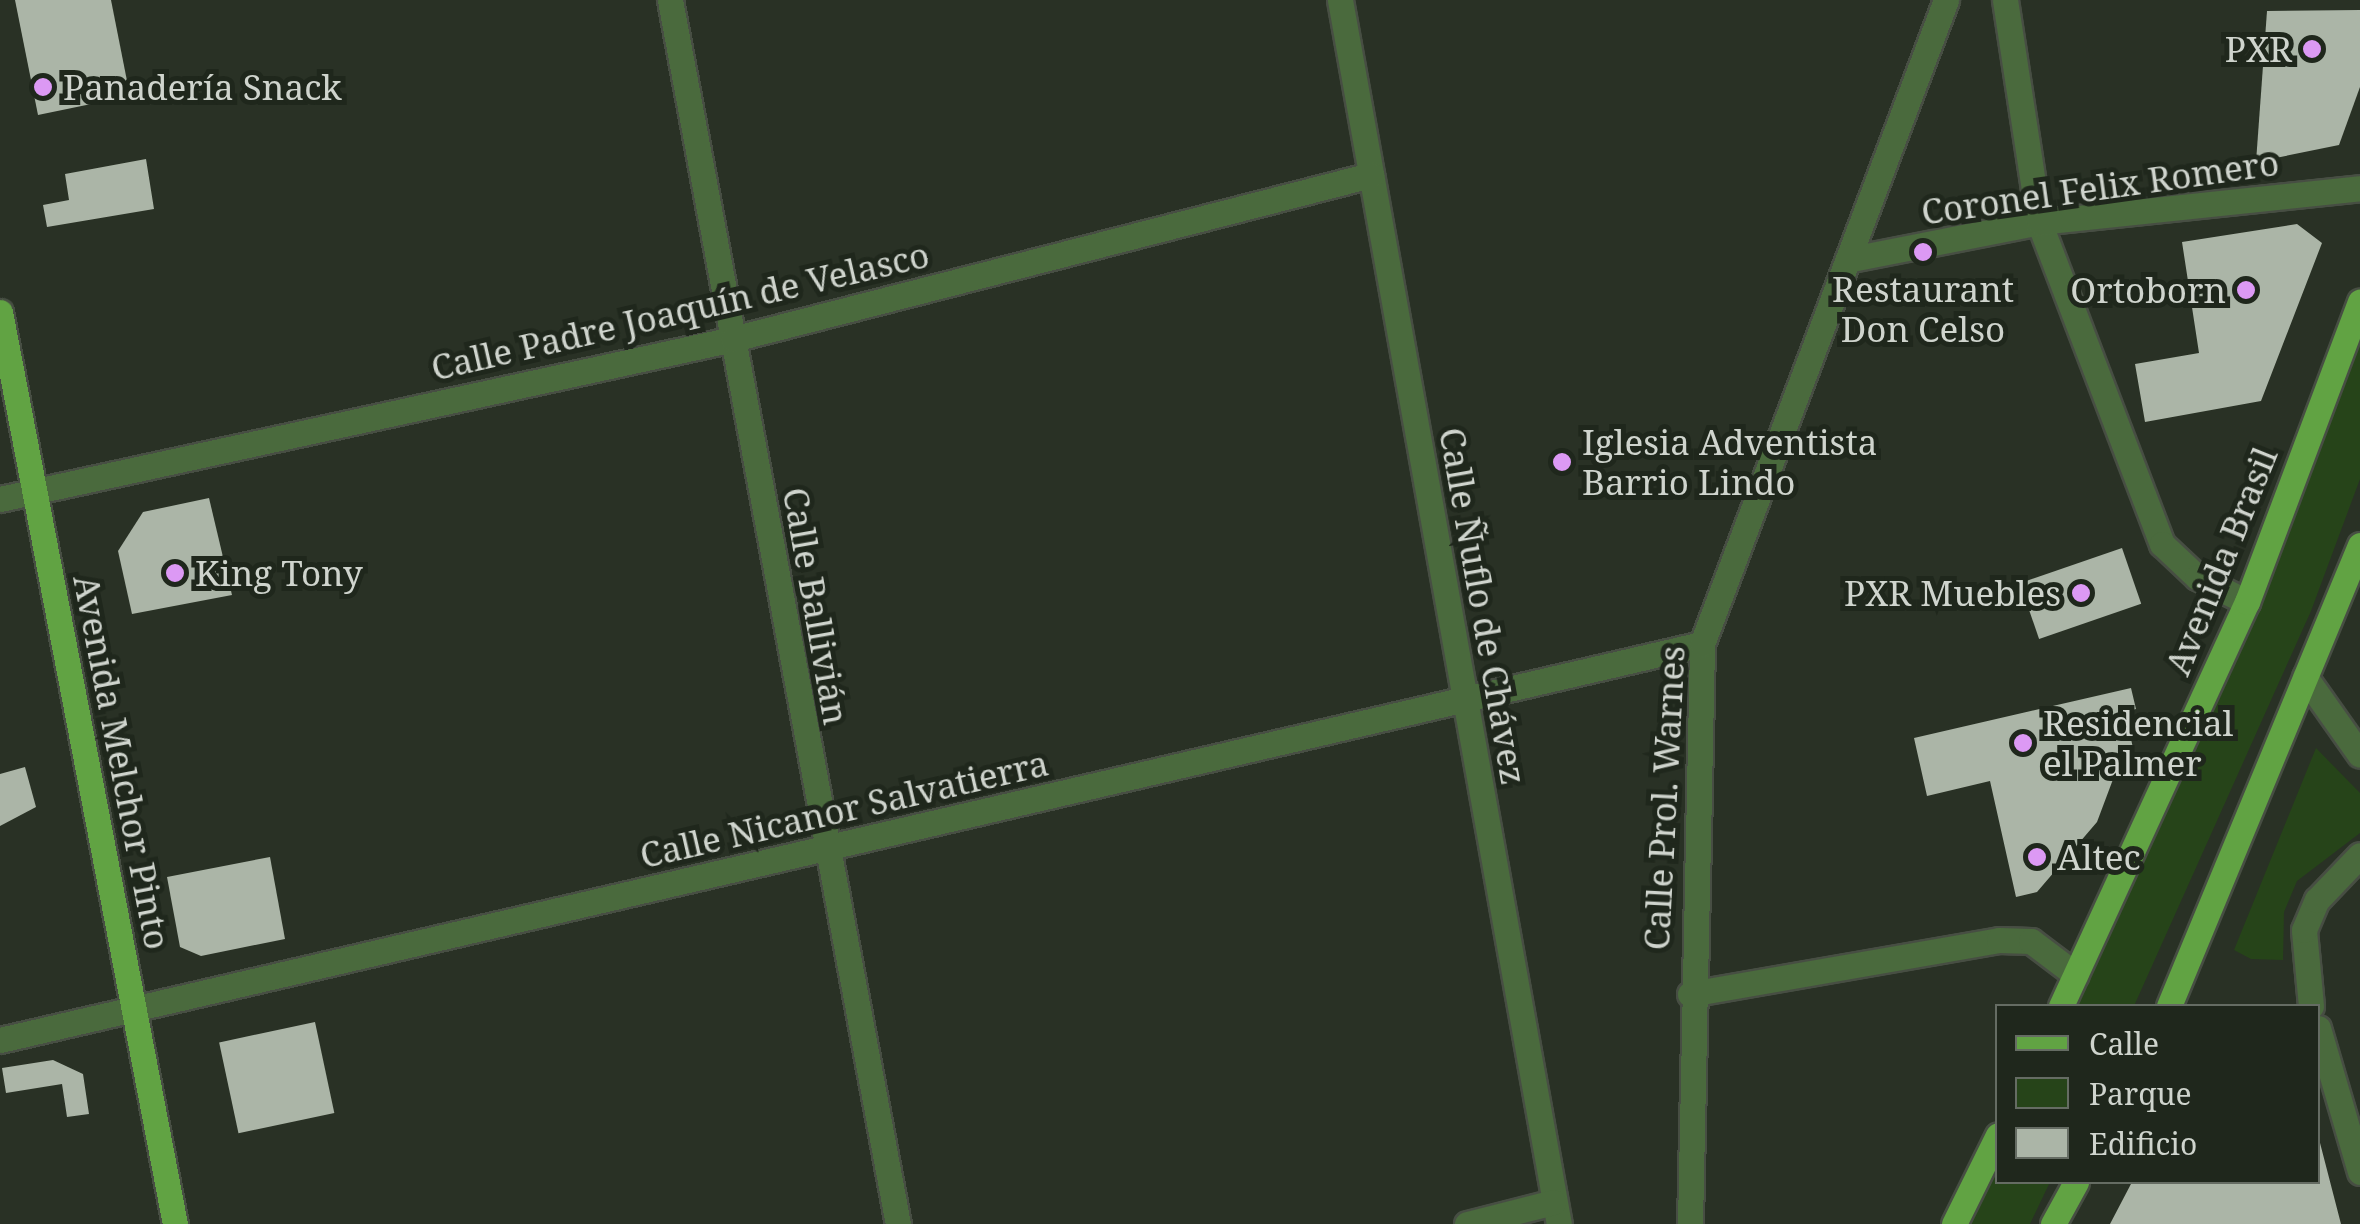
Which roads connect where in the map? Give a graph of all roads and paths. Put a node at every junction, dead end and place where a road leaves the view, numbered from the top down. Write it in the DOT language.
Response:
graph roads {
  1 [pos="670,0"];
  2 [pos="1340,0"];
  3 [pos="1946,0"];
  4 [pos="2004,0"];
  5 [pos="1372,175"];
  6 [pos="2360,188"];
  7 [pos="2040,222"];
  8 [pos="1850,259"];
  9 [pos="2360,302"];
  10 [pos="0,312"];
  11 [pos="733,339"];
  12 [pos="34,491"];
  13 [pos="0,499"];
  14 [pos="2360,545"];
  15 [pos="2247,602"];
  16 [pos="1702,644"];
  17 [pos="2305,678"];
  18 [pos="1465,702"];
  19 [pos="2360,755"];
  20 [pos="824,850"];
  21 [pos="2360,855"];
  22 [pos="2076,975"];
  23 [pos="1690,994"];
  24 [pos="2062,1004"];
  25 [pos="2170,1004"];
  26 [pos="2311,1004"];
  27 [pos="133,1006"];
  28 [pos="2320,1035"];
  29 [pos="0,1040"];
  30 [pos="1995,1141"];
  31 [pos="2360,1172"];
  32 [pos="2075,1184"];
  33 [pos="1556,1213"];
  34 [pos="175,1224"];
  35 [pos="898,1224"];
  36 [pos="1468,1224"];
  37 [pos="1690,1224"];
  38 [pos="1954,1224"];
  39 [pos="2053,1224"];
  1 -- 11 [label="street, Calle Ballivián"];
  2 -- 5 [label="street, Calle Ñuflo de Chávez"];
  3 -- 8 [label="street, Calle Prol. Warnes"];
  4 -- 7 [label="street"];
  5 -- 11 [label="street, Calle Padre Joaquín de Velasco"];
  5 -- 18 [label="street, Calle Ñuflo de Chávez"];
  6 -- 7 [label="street, Coronel Felix Romero"];
  7 -- 8 [label="street, Coronel Felix Romero"];
  7 -- 15 [label="street"];
  8 -- 16 [label="street, Calle Prol. Warnes"];
  9 -- 15 [label="main road, Avenida Brasil"];
  10 -- 12 [label="main road, Avenida Melchor Pinto"];
  11 -- 12 [label="street, Calle Padre Joaquín de Velasco"];
  11 -- 20 [label="street, Calle Ballivián"];
  12 -- 13 [label="street, Calle Padre Joaquín de Velasco"];
  12 -- 27 [label="main road, Avenida Melchor Pinto"];
  14 -- 17 [label="main road"];
  15 -- 22 [label="main road, Avenida Brasil"];
  16 -- 18 [label="street, Calle Nicanor Salvatierra"];
  16 -- 23 [label="street, Calle Prol. Warnes"];
  17 -- 19 [label="street"];
  17 -- 25 [label="main road"];
  18 -- 20 [label="street, Calle Nicanor Salvatierra"];
  18 -- 33 [label="street, Calle Ñuflo de Chávez"];
  20 -- 27 [label="street, Calle Nicanor Salvatierra"];
  20 -- 35 [label="street, Calle Ballivián"];
  21 -- 26 [label="street"];
  22 -- 23 [label="street"];
  22 -- 24 [label="main road, Avenida Brasil"];
  23 -- 37 [label="street, Calle Prol. Warnes"];
  27 -- 29 [label="street, Calle Nicanor Salvatierra"];
  27 -- 34 [label="main road, Avenida Melchor Pinto"];
  28 -- 31 [label="street"];
  30 -- 38 [label="main road"];
  32 -- 39 [label="main road"];
  33 -- 36 [label="street"];
}
